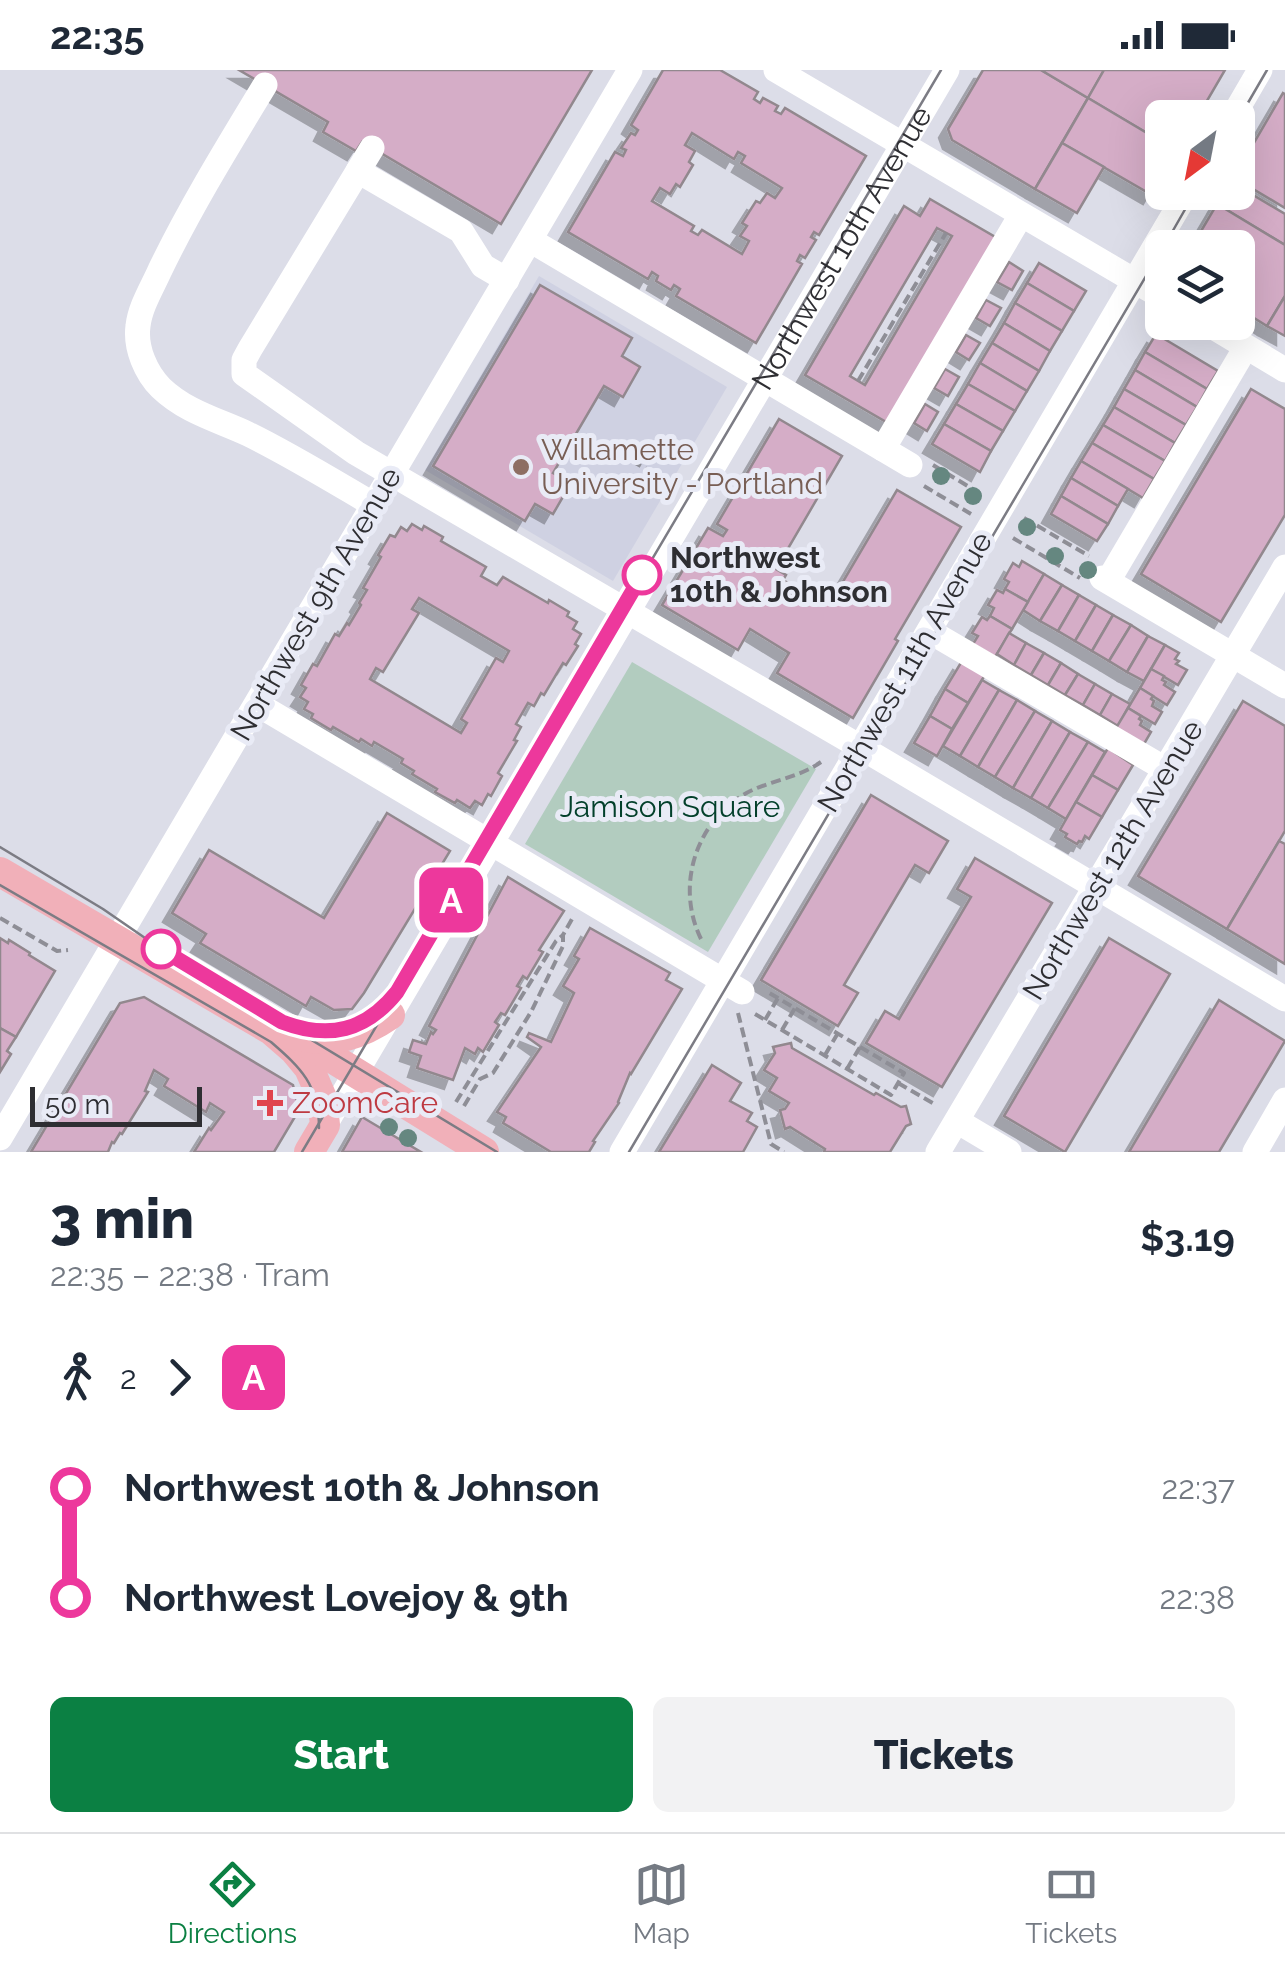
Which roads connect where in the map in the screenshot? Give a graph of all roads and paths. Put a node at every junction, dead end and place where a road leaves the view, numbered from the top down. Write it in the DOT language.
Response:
graph roads {
  1 [pos="630,70"];
  2 [pos="776,70"];
  3 [pos="947,70"];
  4 [pos="1260,70"];
  5 [pos="265,85"];
  6 [pos="1242,100"];
  7 [pos="902,145"];
  8 [pos="372,148"];
  9 [pos="358,171"];
  10 [pos="1177,210"];
  11 [pos="1021,214"];
  12 [pos="946,233"];
  13 [pos="530,240"];
  14 [pos="507,280"];
  15 [pos="1135,281"];
  16 [pos="1145,287"];
  17 [pos="1235,340"];
  18 [pos="1246,347"];
  19 [pos="1285,370"];
  20 [pos="764,379"];
  21 [pos="858,381"];
  22 [pos="883,449"];
  23 [pos="632,461"];
  24 [pos="910,465"];
  25 [pos="392,474"];
  26 [pos="673,484"];
  27 [pos="982,494"];
  28 [pos="374,506"];
  29 [pos="971,514"];
  30 [pos="1024,518"];
  31 [pos="1012,538"];
  32 [pos="1285,568"];
  33 [pos="1105,580"];
  34 [pos="627,612"];
  35 [pos="929,630"];
  36 [pos="1234,656"];
  37 [pos="1285,686"];
  38 [pos="257,704"];
  39 [pos="860,748"];
  40 [pos="826,759"];
  41 [pos="1167,770"];
  42 [pos="491,843"];
  43 [pos="0,872"];
  44 [pos="1097,888"];
  45 [pos="585,898"];
  46 [pos="0,918"];
  47 [pos="564,935"];
  48 [pos="118,941"];
  49 [pos="68,950"];
  50 [pos="738,993"];
  51 [pos="778,998"];
  52 [pos="1285,999"];
  53 [pos="795,1008"];
  54 [pos="390,1015"];
  55 [pos="765,1020"];
  56 [pos="782,1030"];
  57 [pos="282,1032"];
  58 [pos="838,1034"];
  59 [pos="860,1047"];
  60 [pos="824,1055"];
  61 [pos="847,1069"];
  62 [pos="356,1072"];
  63 [pos="898,1084"];
  64 [pos="1285,1100"];
  65 [pos="456,1102"];
  66 [pos="464,1106"];
  67 [pos="936,1106"];
  68 [pos="957,1121"];
  69 [pos="325,1125"];
  70 [pos="0,1138"];
  71 [pos="771,1144"];
  72 [pos="624,1150"];
  73 [pos="309,1152"];
  74 [pos="484,1152"];
  75 [pos="766,1152"];
  76 [pos="784,1152"];
  77 [pos="938,1152"];
  78 [pos="1009,1152"];
  79 [pos="1254,1152"];
  1 -- 13 [label="street, Northwest 9th Avenue"];
  2 -- 7 [label="street"];
  3 -- 7 [label="street, Northwest 10th Avenue"];
  4 -- 6 [label="street"];
  5 -- 28 [label="street"];
  7 -- 11 [label="street"];
  7 -- 20 [label="street, Northwest 10th Avenue"];
  8 -- 9 [label="street"];
  9 -- 14 [label="street"];
  9 -- 25 [label="street"];
  10 -- 15 [label="street, Northwest 11th Avenue"];
  11 -- 15 [label="street"];
  11 -- 22 [label="street"];
  12 -- 21 [label="path"];
  13 -- 14 [label="street, Northwest 9th Avenue"];
  13 -- 20 [label="street"];
  14 -- 25 [label="street, Northwest 9th Avenue"];
  15 -- 16 [label="street"];
  15 -- 35 [label="street, Northwest 11th Avenue"];
  17 -- 18 [label="street"];
  18 -- 19 [label="street"];
  18 -- 33 [label="street"];
  20 -- 22 [label="street"];
  20 -- 34 [label="street, Northwest 10th Avenue"];
  22 -- 24 [label="street"];
  23 -- 26 [label="path"];
  24 -- 27 [label="path"];
  24 -- 29 [label="path"];
  25 -- 28 [label="street, Northwest 9th Avenue"];
  25 -- 34 [label="street"];
  28 -- 38 [label="street, Northwest 9th Avenue"];
  30 -- 33 [label="path"];
  31 -- 33 [label="path"];
  32 -- 36 [label="street, Northwest 12th Avenue"];
  33 -- 36 [label="street"];
  34 -- 39 [label="street"];
  34 -- 42 [label="street, Northwest 10th Avenue"];
  35 -- 39 [label="street, Northwest 11th Avenue"];
  35 -- 41 [label="street"];
  36 -- 37 [label="street"];
  36 -- 41 [label="street, Northwest 12th Avenue"];
  38 -- 42 [label="street"];
  38 -- 48 [label="street, Northwest 9th Avenue"];
  39 -- 44 [label="street"];
  39 -- 50 [label="street, Northwest 11th Avenue"];
  40 -- 50 [label="path"];
  41 -- 44 [label="street, Northwest 12th Avenue"];
  42 -- 45 [label="street"];
  42 -- 54 [label="street, Northwest 10th Avenue"];
  43 -- 48 [label="main road"];
  44 -- 52 [label="street"];
  44 -- 68 [label="street, Northwest 12th Avenue"];
  45 -- 47 [label="path"];
  45 -- 50 [label="street"];
  46 -- 49 [label="path"];
  47 -- 65 [label="path"];
  47 -- 66 [label="path"];
  48 -- 57 [label="main road"];
  48 -- 70 [label="street, Northwest 9th Avenue"];
  50 -- 51 [label="path"];
  50 -- 55 [label="path"];
  50 -- 71 [label="path"];
  50 -- 72 [label="street, Northwest 11th Avenue"];
  51 -- 53 [label="path"];
  51 -- 55 [label="path"];
  53 -- 56 [label="path"];
  53 -- 58 [label="path"];
  54 -- 57 [label="main road"];
  54 -- 62 [label="street, Northwest 10th Avenue"];
  55 -- 56 [label="path"];
  56 -- 60 [label="path"];
  57 -- 62 [label="main road"];
  57 -- 69 [label="main road"];
  58 -- 59 [label="path"];
  58 -- 60 [label="path"];
  59 -- 61 [label="path"];
  59 -- 63 [label="path"];
  60 -- 61 [label="path"];
  61 -- 63 [label="path"];
  62 -- 69 [label="street, Northwest 10th Avenue"];
  62 -- 74 [label="main road"];
  63 -- 67 [label="path"];
  64 -- 79 [label="street"];
  68 -- 77 [label="street, Northwest 12th Avenue"];
  68 -- 78 [label="street"];
  69 -- 73 [label="main road, Northwest 10th Avenue"];
  71 -- 75 [label="path"];
  71 -- 76 [label="path"];
}
